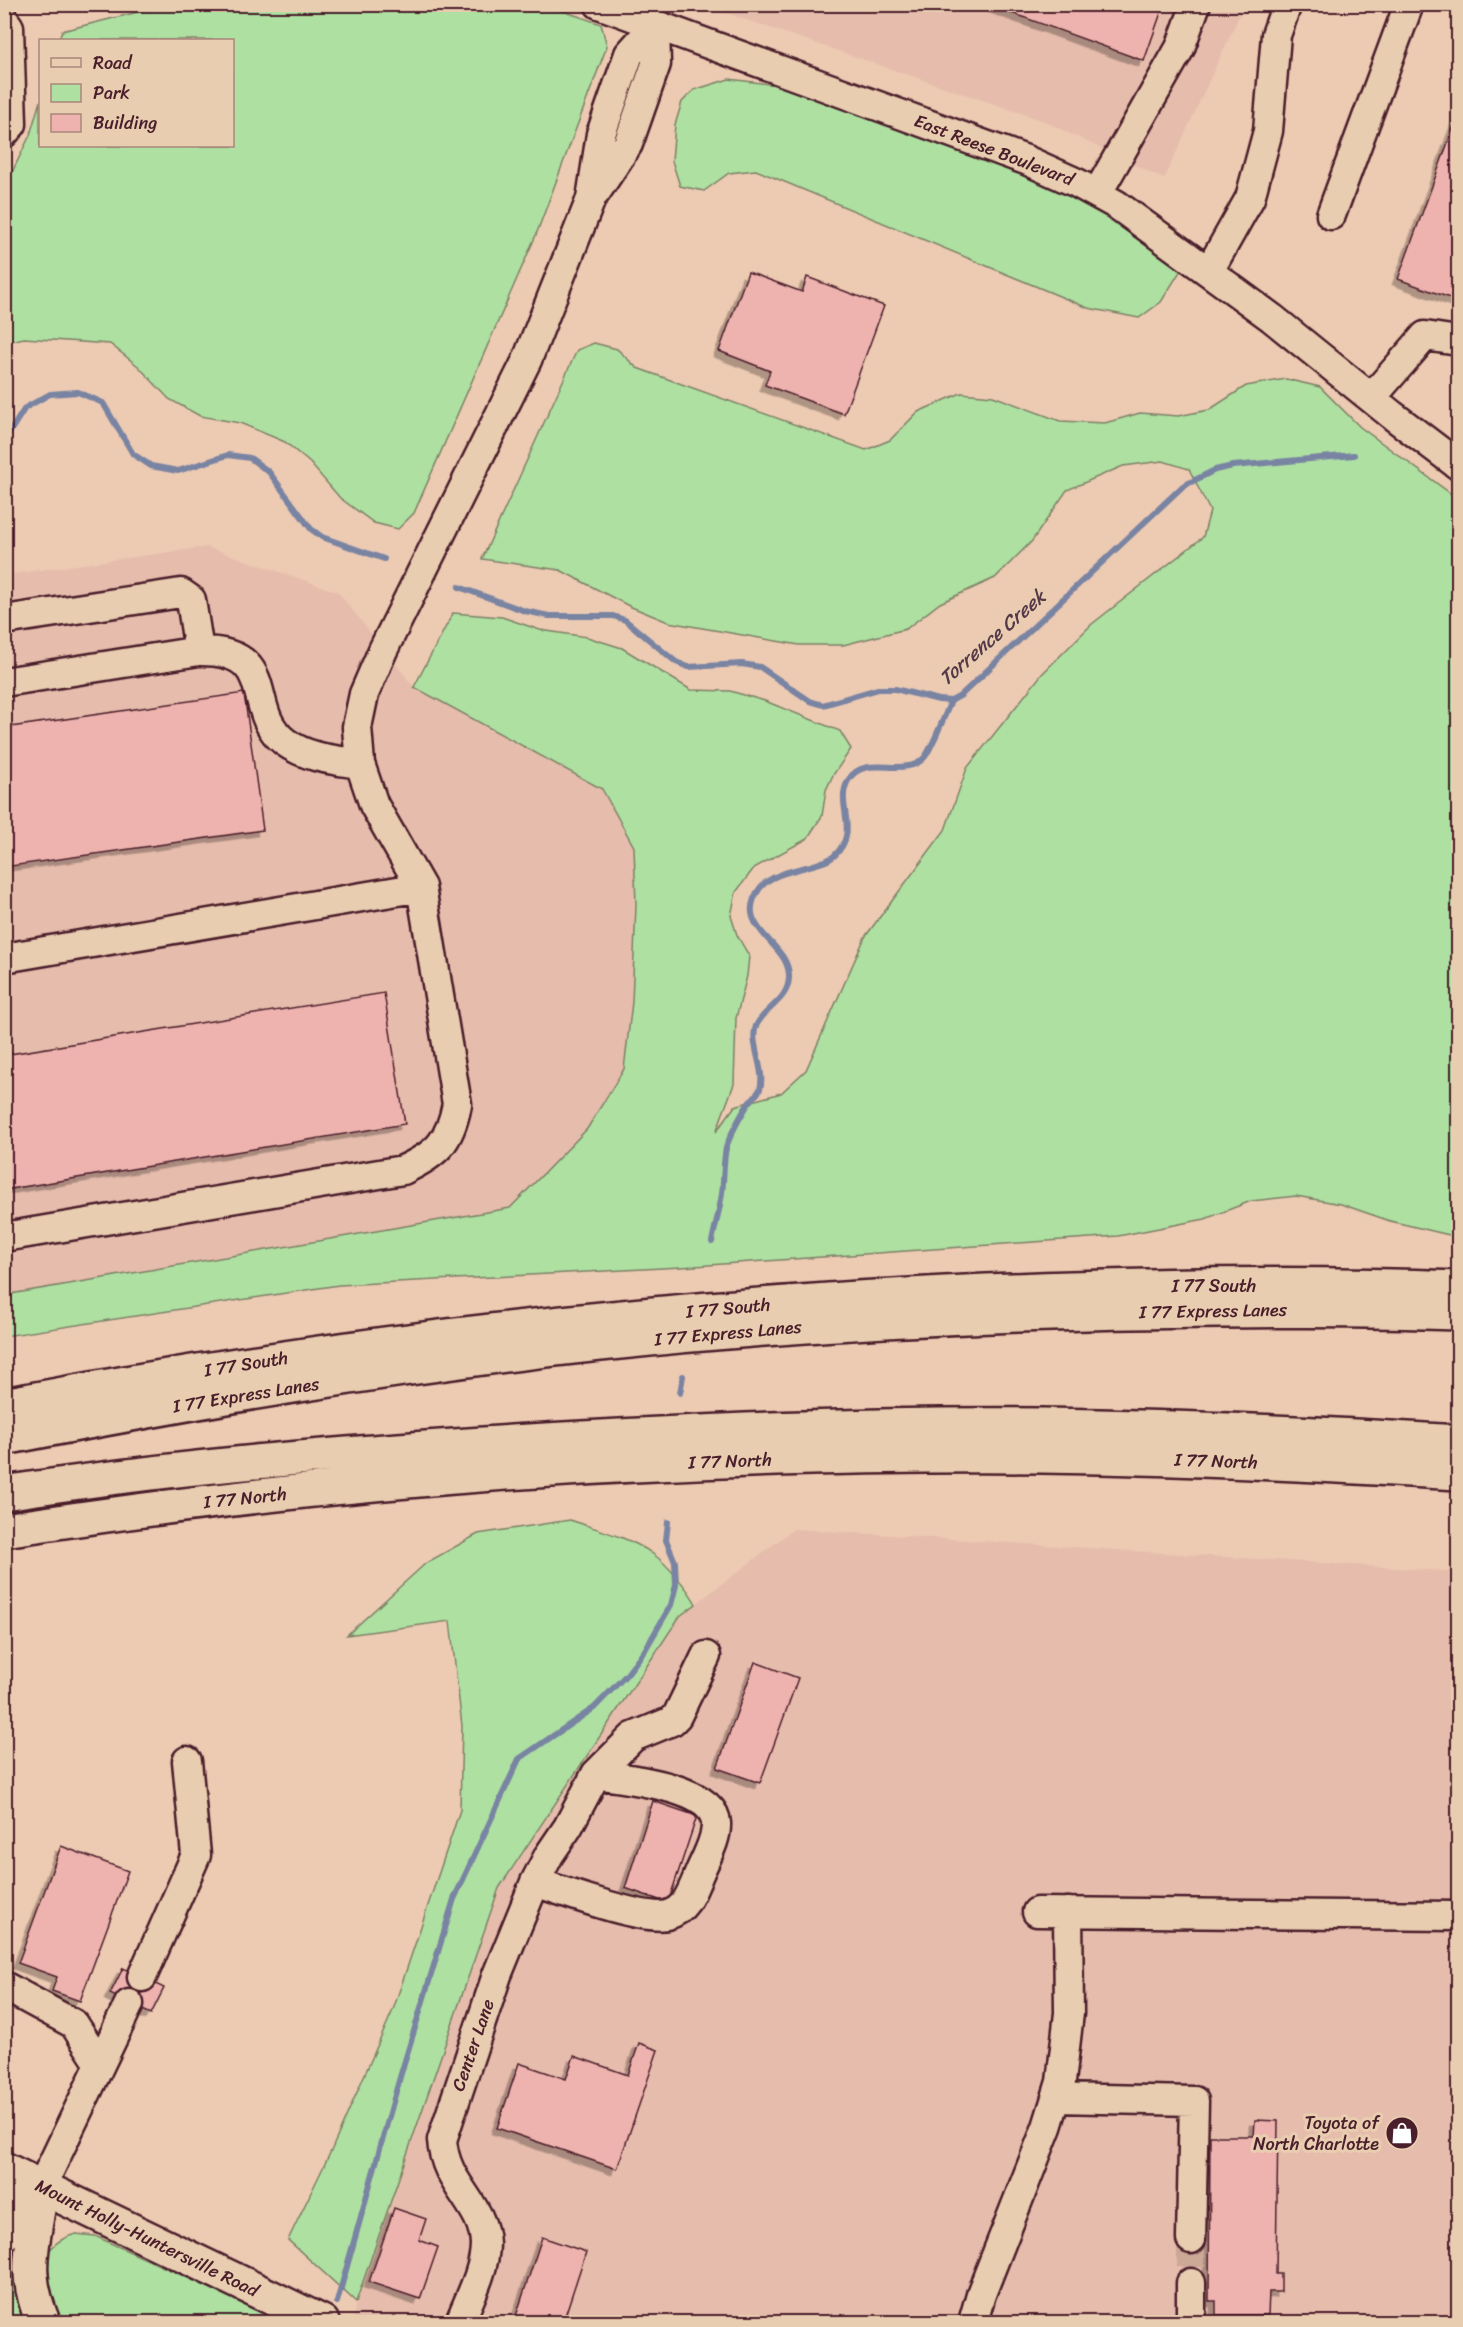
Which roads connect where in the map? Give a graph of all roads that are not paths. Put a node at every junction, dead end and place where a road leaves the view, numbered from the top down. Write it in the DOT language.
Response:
graph roads {
  1 [pos="600,4"];
  2 [pos="1196,4"];
  3 [pos="1287,4"];
  4 [pos="1409,4"];
  5 [pos="4,20"];
  6 [pos="655,25"];
  7 [pos="4,134"];
  8 [pos="1096,194"];
  9 [pos="1331,214"];
  10 [pos="1209,271"];
  11 [pos="1458,341"];
  12 [pos="1371,398"];
  13 [pos="1458,465"];
  14 [pos="4,620"];
  15 [pos="199,651"];
  16 [pos="4,682"];
  17 [pos="360,764"];
  18 [pos="421,887"];
  19 [pos="4,958"];
  20 [pos="4,1237"];
  21 [pos="1458,1288"];
  22 [pos="1458,1313"];
  23 [pos="4,1405"];
  24 [pos="4,1438"];
  25 [pos="1458,1442"];
  26 [pos="1458,1473"];
  27 [pos="4,1493"];
  28 [pos="4,1530"];
  29 [pos="706,1656"];
  30 [pos="187,1761"];
  31 [pos="596,1774"];
  32 [pos="535,1882"];
  33 [pos="1037,1912"];
  34 [pos="1068,1912"];
  35 [pos="1458,1916"];
  36 [pos="142,1977"];
  37 [pos="4,1986"];
  38 [pos="129,2004"];
  39 [pos="100,2064"];
  40 [pos="1056,2098"];
  41 [pos="4,2169"];
  42 [pos="42,2188"];
  43 [pos="4,2233"];
  44 [pos="1191,2239"];
  45 [pos="1191,2283"];
  46 [pos="43,2322"];
  47 [pos="322,2322"];
  48 [pos="460,2322"];
  49 [pos="974,2322"];
  50 [pos="1191,2322"];
  1 -- 6 [label="street, East Reese Boulevard"];
  2 -- 8 [label="street"];
  3 -- 10 [label="street"];
  4 -- 9 [label="street"];
  5 -- 7 [label="street"];
  6 -- 8 [label="street, East Reese Boulevard"];
  6 -- 17 [label="street"];
  8 -- 10 [label="street, East Reese Boulevard"];
  10 -- 12 [label="street, East Reese Boulevard"];
  11 -- 12 [label="street"];
  12 -- 13 [label="street, East Reese Boulevard"];
  14 -- 15 [label="street"];
  15 -- 16 [label="street"];
  15 -- 17 [label="street"];
  17 -- 18 [label="street"];
  18 -- 19 [label="street"];
  18 -- 20 [label="street"];
  21 -- 23 [label="main road, I 77 South"];
  22 -- 24 [label="main road, I 77 Express Lanes"];
  25 -- 27 [label="main road"];
  26 -- 28 [label="main road, I 77 North"];
  29 -- 31 [label="street, Center Lane"];
  30 -- 36 [label="street"];
  31 -- 32 [label="street, Center Lane"];
  31 -- 32 [label="street"];
  32 -- 48 [label="street, Center Lane"];
  33 -- 34 [label="street"];
  34 -- 35 [label="street"];
  34 -- 40 [label="street"];
  37 -- 39 [label="street"];
  38 -- 39 [label="street"];
  39 -- 42 [label="street"];
  40 -- 44 [label="street"];
  40 -- 49 [label="street"];
  41 -- 42 [label="main road, Mount Holly-Huntersville Road"];
  42 -- 43 [label="main road"];
  42 -- 46 [label="main road"];
  42 -- 47 [label="main road, Mount Holly-Huntersville Road"];
  45 -- 50 [label="street"];
}
